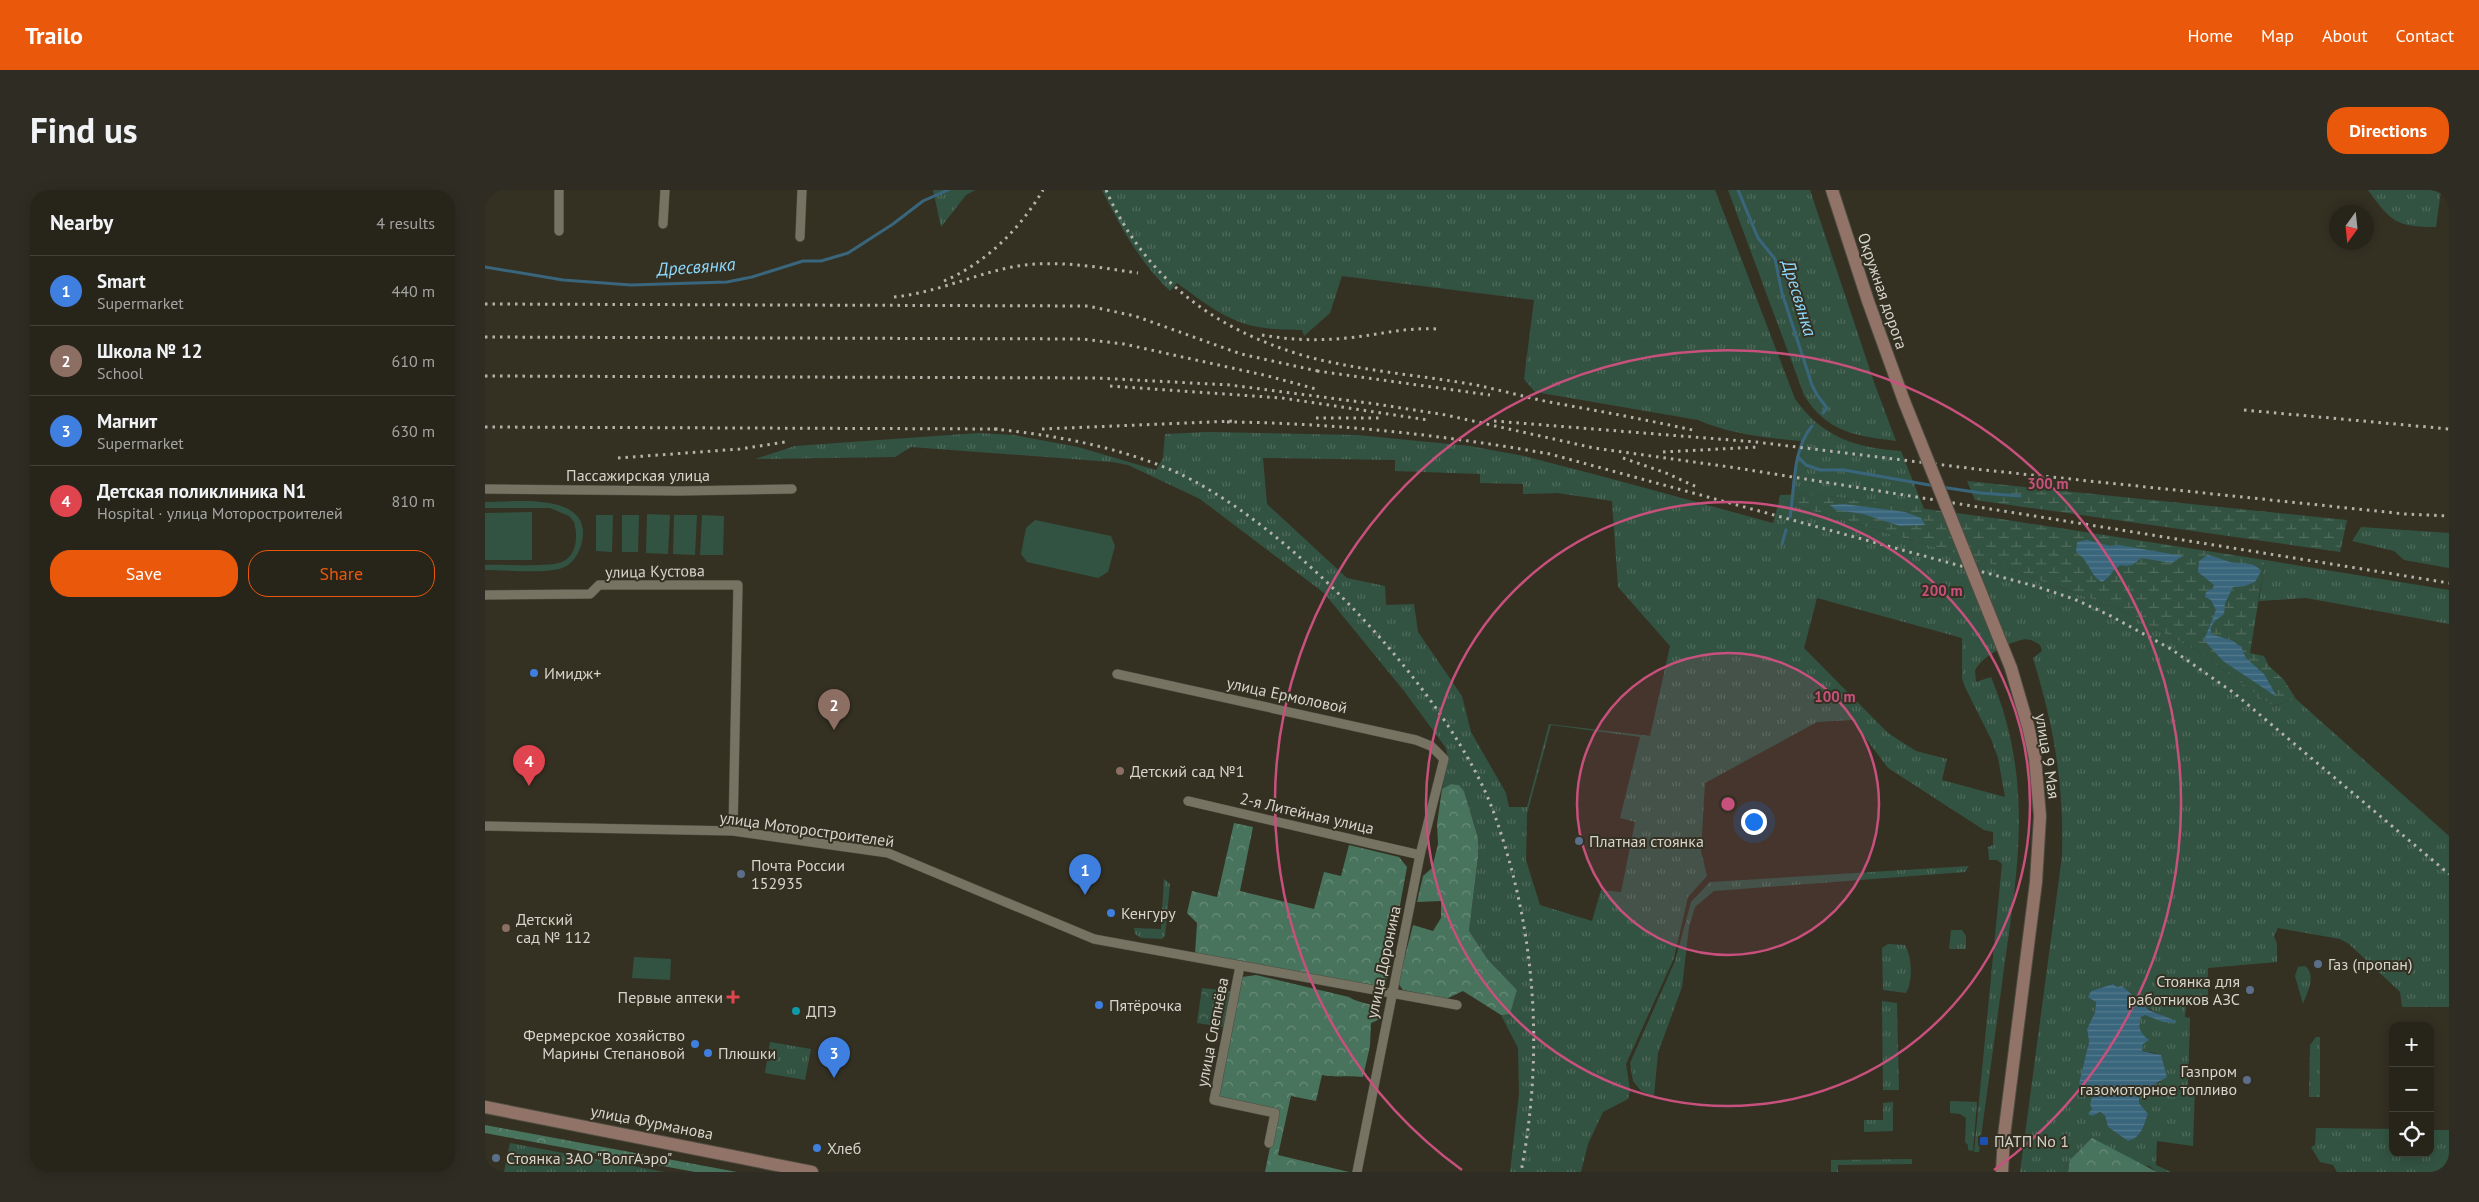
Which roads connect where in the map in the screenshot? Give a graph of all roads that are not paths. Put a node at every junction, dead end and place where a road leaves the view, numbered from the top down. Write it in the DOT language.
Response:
graph roads {
  1 [pos="559,190"];
  2 [pos="665,190"];
  3 [pos="802,190"];
  4 [pos="1832,190"];
  5 [pos="663,224"];
  6 [pos="559,230"];
  7 [pos="801,237"];
  8 [pos="1904,401"];
  9 [pos="485,489"];
  10 [pos="791,489"];
  11 [pos="485,595"];
  12 [pos="1117,674"];
  13 [pos="1444,759"];
  14 [pos="1188,801"];
  15 [pos="485,826"];
  16 [pos="733,830"];
  17 [pos="1420,855"];
  18 [pos="1240,966"];
  19 [pos="1391,993"];
  20 [pos="1457,1006"];
  21 [pos="485,1107"];
  22 [pos="2005,1136"];
  23 [pos="1269,1143"];
  24 [pos="812,1172"];
  25 [pos="1357,1172"];
  26 [pos="1997,1172"];
  27 [pos="2003,1172"];
  1 -- 6 [label="street"];
  2 -- 5 [label="street"];
  3 -- 7 [label="street"];
  4 -- 8 [label="main road, Окружная дорога"];
  8 -- 22 [label="main road, улица 9 Мая, bridge"];
  9 -- 10 [label="street, Пассажирская улица"];
  11 -- 16 [label="street, улица Кустова"];
  12 -- 13 [label="street, улица Ермоловой"];
  13 -- 17 [label="street, улица Доронина"];
  14 -- 17 [label="street, 2-я Литейная улица"];
  15 -- 16 [label="street, улица Моторостроителей"];
  16 -- 18 [label="street, улица Моторостроителей"];
  17 -- 19 [label="street, улица Доронина"];
  18 -- 19 [label="street, улица Моторостроителей"];
  18 -- 23 [label="street, улица Слепнёва"];
  19 -- 20 [label="street, улица Моторостроителей"];
  19 -- 25 [label="street, улица Доронина"];
  21 -- 24 [label="main road, улица Фурманова"];
  22 -- 26 [label="main road, улица 9 Мая"];
  22 -- 27 [label="main road, улица 9 Мая"];
}
